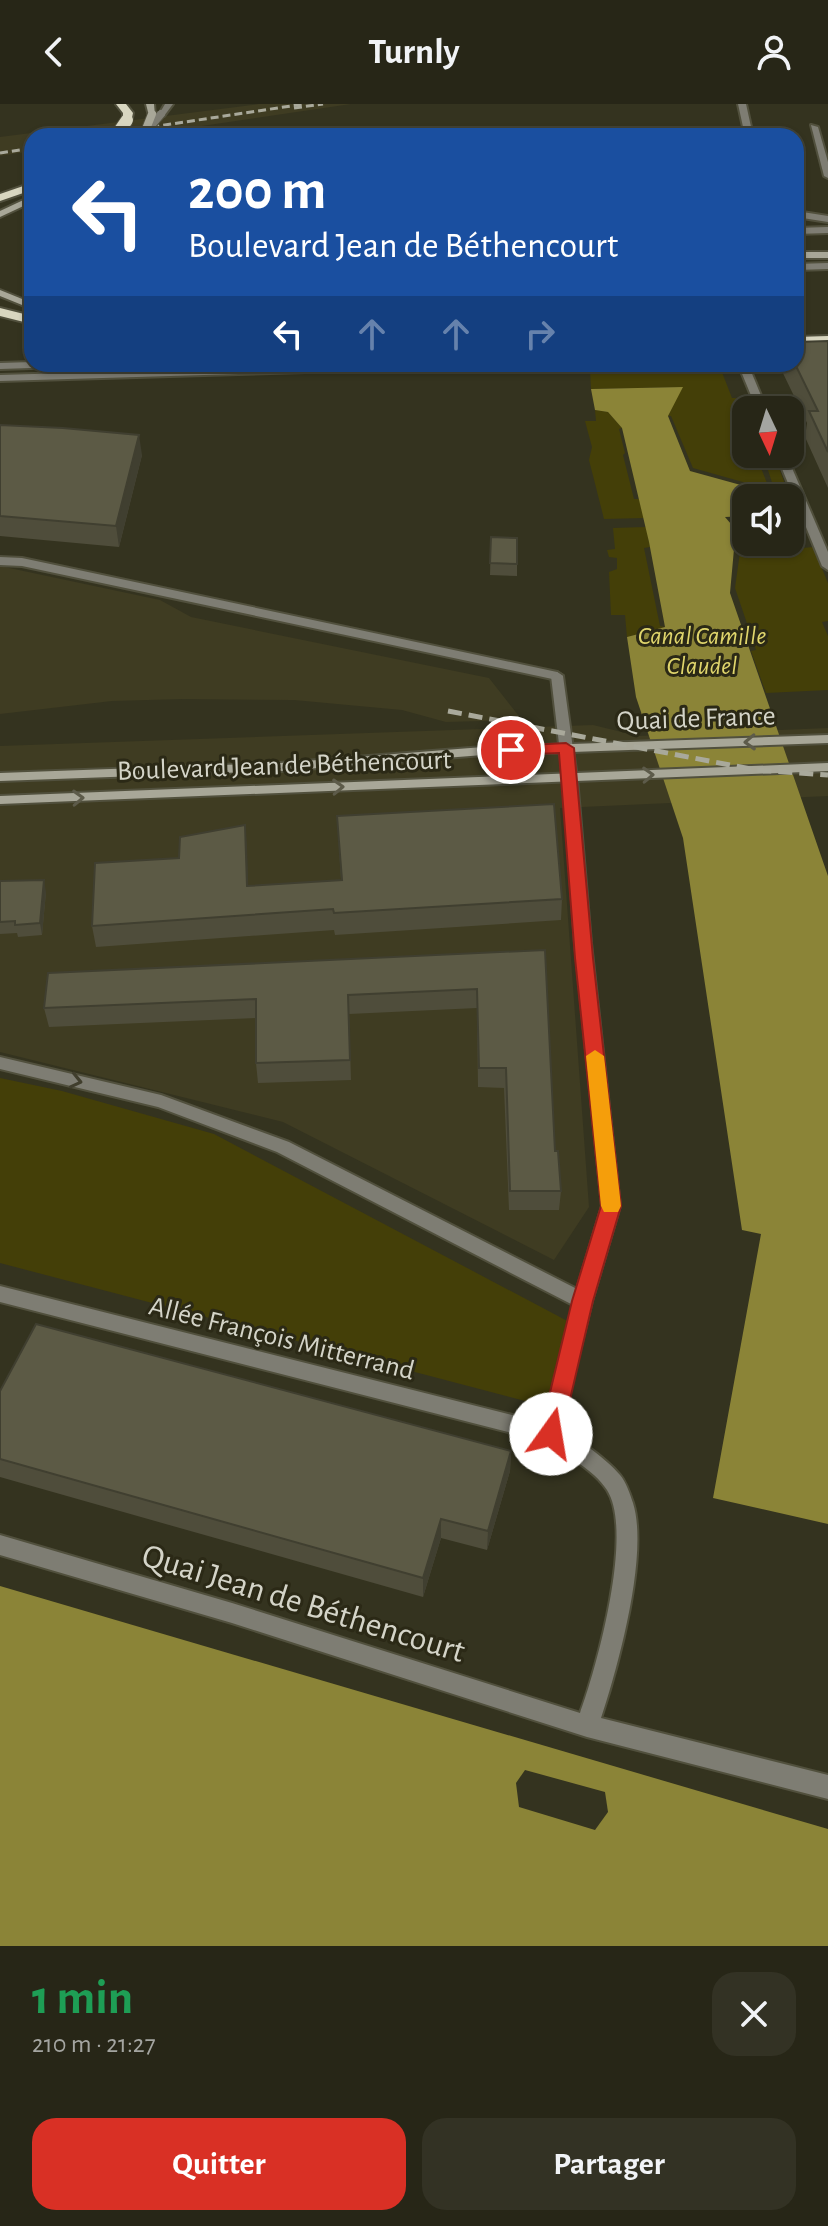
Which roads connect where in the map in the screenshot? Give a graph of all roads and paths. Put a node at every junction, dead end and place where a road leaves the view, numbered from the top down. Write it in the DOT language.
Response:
graph roads {
  1 [pos="121,104"];
  2 [pos="150,104"];
  3 [pos="169,104"];
  4 [pos="742,104"];
  5 [pos="157,114"];
  6 [pos="814,127"];
  7 [pos="122,128"];
  8 [pos="148,128"];
  9 [pos="747,128"];
  10 [pos="828,176"];
  11 [pos="24,189"];
  12 [pos="0,198"];
  13 [pos="24,203"];
  14 [pos="0,214"];
  15 [pos="804,215"];
  16 [pos="828,219"];
  17 [pos="828,230"];
  18 [pos="804,231"];
  19 [pos="804,255"];
  20 [pos="828,255"];
  21 [pos="828,266"];
  22 [pos="804,267"];
  23 [pos="0,293"];
  24 [pos="24,303"];
  25 [pos="0,312"];
  26 [pos="24,318"];
  27 [pos="828,340"];
  28 [pos="804,341"];
  29 [pos="24,365"];
  30 [pos="0,366"];
  31 [pos="205,372"];
  32 [pos="746,372"];
  33 [pos="0,378"];
  34 [pos="756,396"];
  35 [pos="787,468"];
  36 [pos="0,561"];
  37 [pos="828,566"];
  38 [pos="828,739"];
  39 [pos="566,748"];
  40 [pos="828,767"];
  41 [pos="0,777"];
  42 [pos="570,778"];
  43 [pos="0,800"];
  44 [pos="0,1063"];
  45 [pos="0,1294"];
  46 [pos="583,1301"];
  47 [pos="551,1434"];
  48 [pos="0,1545"];
  49 [pos="587,1726"];
  50 [pos="828,1787"];
  1 -- 7 [label="highway, bridge"];
  2 -- 5 [label="main road"];
  3 -- 5 [label="street"];
  4 -- 9 [label="street"];
  5 -- 8 [label="main road, bridge"];
  6 -- 10 [label="street"];
  11 -- 12 [label="highway"];
  13 -- 14 [label="main road"];
  15 -- 16 [label="street"];
  17 -- 18 [label="street"];
  19 -- 20 [label="main road"];
  21 -- 22 [label="street"];
  23 -- 24 [label="main road"];
  25 -- 26 [label="highway"];
  27 -- 28 [label="highway"];
  29 -- 30 [label="street"];
  31 -- 33 [label="street"];
  32 -- 34 [label="street"];
  35 -- 37 [label="street"];
  36 -- 39 [label="street"];
  38 -- 39 [label="main road, Quai de France, one-way"];
  39 -- 41 [label="main road, Boulevard Jean de Béthencourt"];
  39 -- 42 [label="street"];
  42 -- 40 [label="main road, Quai de France, one-way"];
  43 -- 42 [label="main road, Boulevard Jean de Béthencourt, one-way"];
  42 -- 46 [label="street"];
  44 -- 46 [label="street, one-way"];
  45 -- 47 [label="street, Allée François Mitterrand"];
  46 -- 47 [label="street"];
  47 -- 49 [label="street"];
  48 -- 49 [label="street, Quai Jean de Béthencourt"];
  49 -- 50 [label="street, Quai Jean de Béthencourt"];
}
